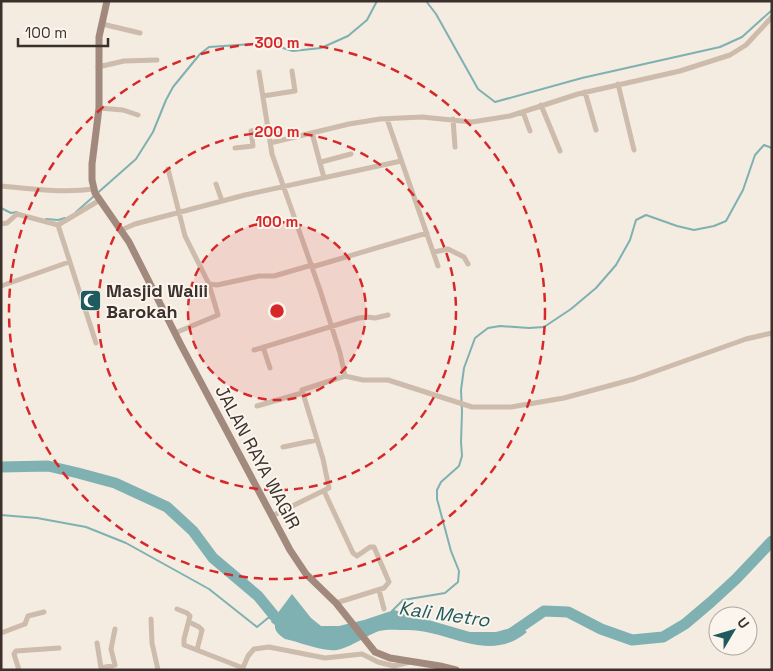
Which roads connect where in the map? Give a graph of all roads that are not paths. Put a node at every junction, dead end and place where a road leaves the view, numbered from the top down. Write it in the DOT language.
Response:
graph roads {
  1 [pos="107,1"];
  2 [pos="772,17"];
  3 [pos="102,24"];
  4 [pos="140,33"];
  5 [pos="157,60"];
  6 [pos="98,67"];
  7 [pos="292,71"];
  8 [pos="259,72"];
  9 [pos="618,84"];
  10 [pos="585,92"];
  11 [pos="263,96"];
  12 [pos="541,105"];
  13 [pos="99,108"];
  14 [pos="523,112"];
  15 [pos="138,115"];
  16 [pos="387,119"];
  17 [pos="453,119"];
  18 [pos="267,127"];
  19 [pos="596,130"];
  20 [pos="530,131"];
  21 [pos="312,133"];
  22 [pos="270,143"];
  23 [pos="455,147"];
  24 [pos="235,148"];
  25 [pos="634,150"];
  26 [pos="560,151"];
  27 [pos="351,154"];
  28 [pos="401,161"];
  29 [pos="321,162"];
  30 [pos="168,169"];
  31 [pos="324,178"];
  32 [pos="216,184"];
  33 [pos="1,186"];
  34 [pos="282,187"];
  35 [pos="96,195"];
  36 [pos="222,202"];
  37 [pos="180,212"];
  38 [pos="1,224"];
  39 [pos="58,225"];
  40 [pos="121,230"];
  41 [pos="427,233"];
  42 [pos="434,252"];
  43 [pos="69,262"];
  44 [pos="468,264"];
  45 [pos="312,266"];
  46 [pos="438,266"];
  47 [pos="209,284"];
  48 [pos="1,286"];
  49 [pos="388,315"];
  50 [pos="332,326"];
  51 [pos="175,333"];
  52 [pos="772,333"];
  53 [pos="96,343"];
  54 [pos="263,347"];
  55 [pos="254,350"];
  56 [pos="270,368"];
  57 [pos="345,376"];
  58 [pos="302,393"];
  59 [pos="257,406"];
  60 [pos="317,440"];
  61 [pos="283,447"];
  62 [pos="324,492"];
  63 [pos="272,516"];
  64 [pos="378,590"];
  65 [pos="336,603"];
  66 [pos="177,609"];
  67 [pos="384,609"];
  68 [pos="44,612"];
  69 [pos="151,619"];
  70 [pos="189,622"];
  71 [pos="115,629"];
  72 [pos="1,633"];
  73 [pos="97,643"];
  74 [pos="59,648"];
  75 [pos="197,650"];
  76 [pos="413,662"];
  77 [pos="101,669"];
  78 [pos="243,669"];
  79 [pos="19,670"];
  80 [pos="158,670"];
  81 [pos="456,670"];
  1 -- 3 [label="main road"];
  2 -- 9 [label="street"];
  3 -- 4 [label="street"];
  3 -- 6 [label="main road"];
  5 -- 6 [label="street"];
  6 -- 13 [label="main road"];
  7 -- 11 [label="street"];
  8 -- 11 [label="street"];
  9 -- 10 [label="street"];
  9 -- 25 [label="street"];
  10 -- 12 [label="street"];
  10 -- 19 [label="street"];
  11 -- 18 [label="street"];
  12 -- 14 [label="street"];
  12 -- 26 [label="street"];
  13 -- 15 [label="street"];
  13 -- 35 [label="main road"];
  14 -- 17 [label="street"];
  14 -- 20 [label="street"];
  16 -- 17 [label="street"];
  16 -- 21 [label="street"];
  16 -- 28 [label="street"];
  17 -- 23 [label="street"];
  18 -- 22 [label="street"];
  18 -- 24 [label="street"];
  21 -- 22 [label="street"];
  21 -- 29 [label="street"];
  22 -- 34 [label="street"];
  27 -- 29 [label="street"];
  28 -- 31 [label="street"];
  28 -- 41 [label="street"];
  29 -- 31 [label="street"];
  30 -- 37 [label="street"];
  31 -- 34 [label="street"];
  32 -- 36 [label="street"];
  33 -- 35 [label="street"];
  34 -- 36 [label="street"];
  34 -- 45 [label="street"];
  35 -- 39 [label="street"];
  35 -- 40 [label="main road, JALAN RAYA WAGIR"];
  36 -- 37 [label="street"];
  37 -- 40 [label="street"];
  37 -- 47 [label="street"];
  38 -- 39 [label="street"];
  39 -- 43 [label="street"];
  40 -- 51 [label="main road, JALAN RAYA WAGIR"];
  41 -- 42 [label="street"];
  41 -- 45 [label="street"];
  42 -- 44 [label="street"];
  42 -- 46 [label="street"];
  43 -- 48 [label="street"];
  43 -- 53 [label="street"];
  45 -- 47 [label="street"];
  45 -- 50 [label="street"];
  47 -- 51 [label="street"];
  49 -- 50 [label="street"];
  50 -- 54 [label="street"];
  50 -- 57 [label="street"];
  51 -- 63 [label="main road, JALAN RAYA WAGIR"];
  52 -- 57 [label="street"];
  54 -- 55 [label="street"];
  54 -- 56 [label="street"];
  57 -- 58 [label="street"];
  58 -- 59 [label="street"];
  58 -- 60 [label="street"];
  60 -- 61 [label="street"];
  60 -- 62 [label="street"];
  62 -- 63 [label="street"];
  62 -- 64 [label="street"];
  63 -- 65 [label="main road, JALAN RAYA WAGIR"];
  64 -- 65 [label="street"];
  64 -- 67 [label="street"];
  65 -- 76 [label="main road, JALAN RAYA WAGIR"];
  66 -- 70 [label="street"];
  68 -- 72 [label="street"];
  69 -- 80 [label="street"];
  70 -- 75 [label="street"];
  70 -- 75 [label="street"];
  71 -- 77 [label="street"];
  73 -- 77 [label="street"];
  74 -- 79 [label="street"];
  75 -- 78 [label="street"];
  76 -- 78 [label="street"];
  76 -- 81 [label="main road, JALAN RAYA WAGIR"];
}
